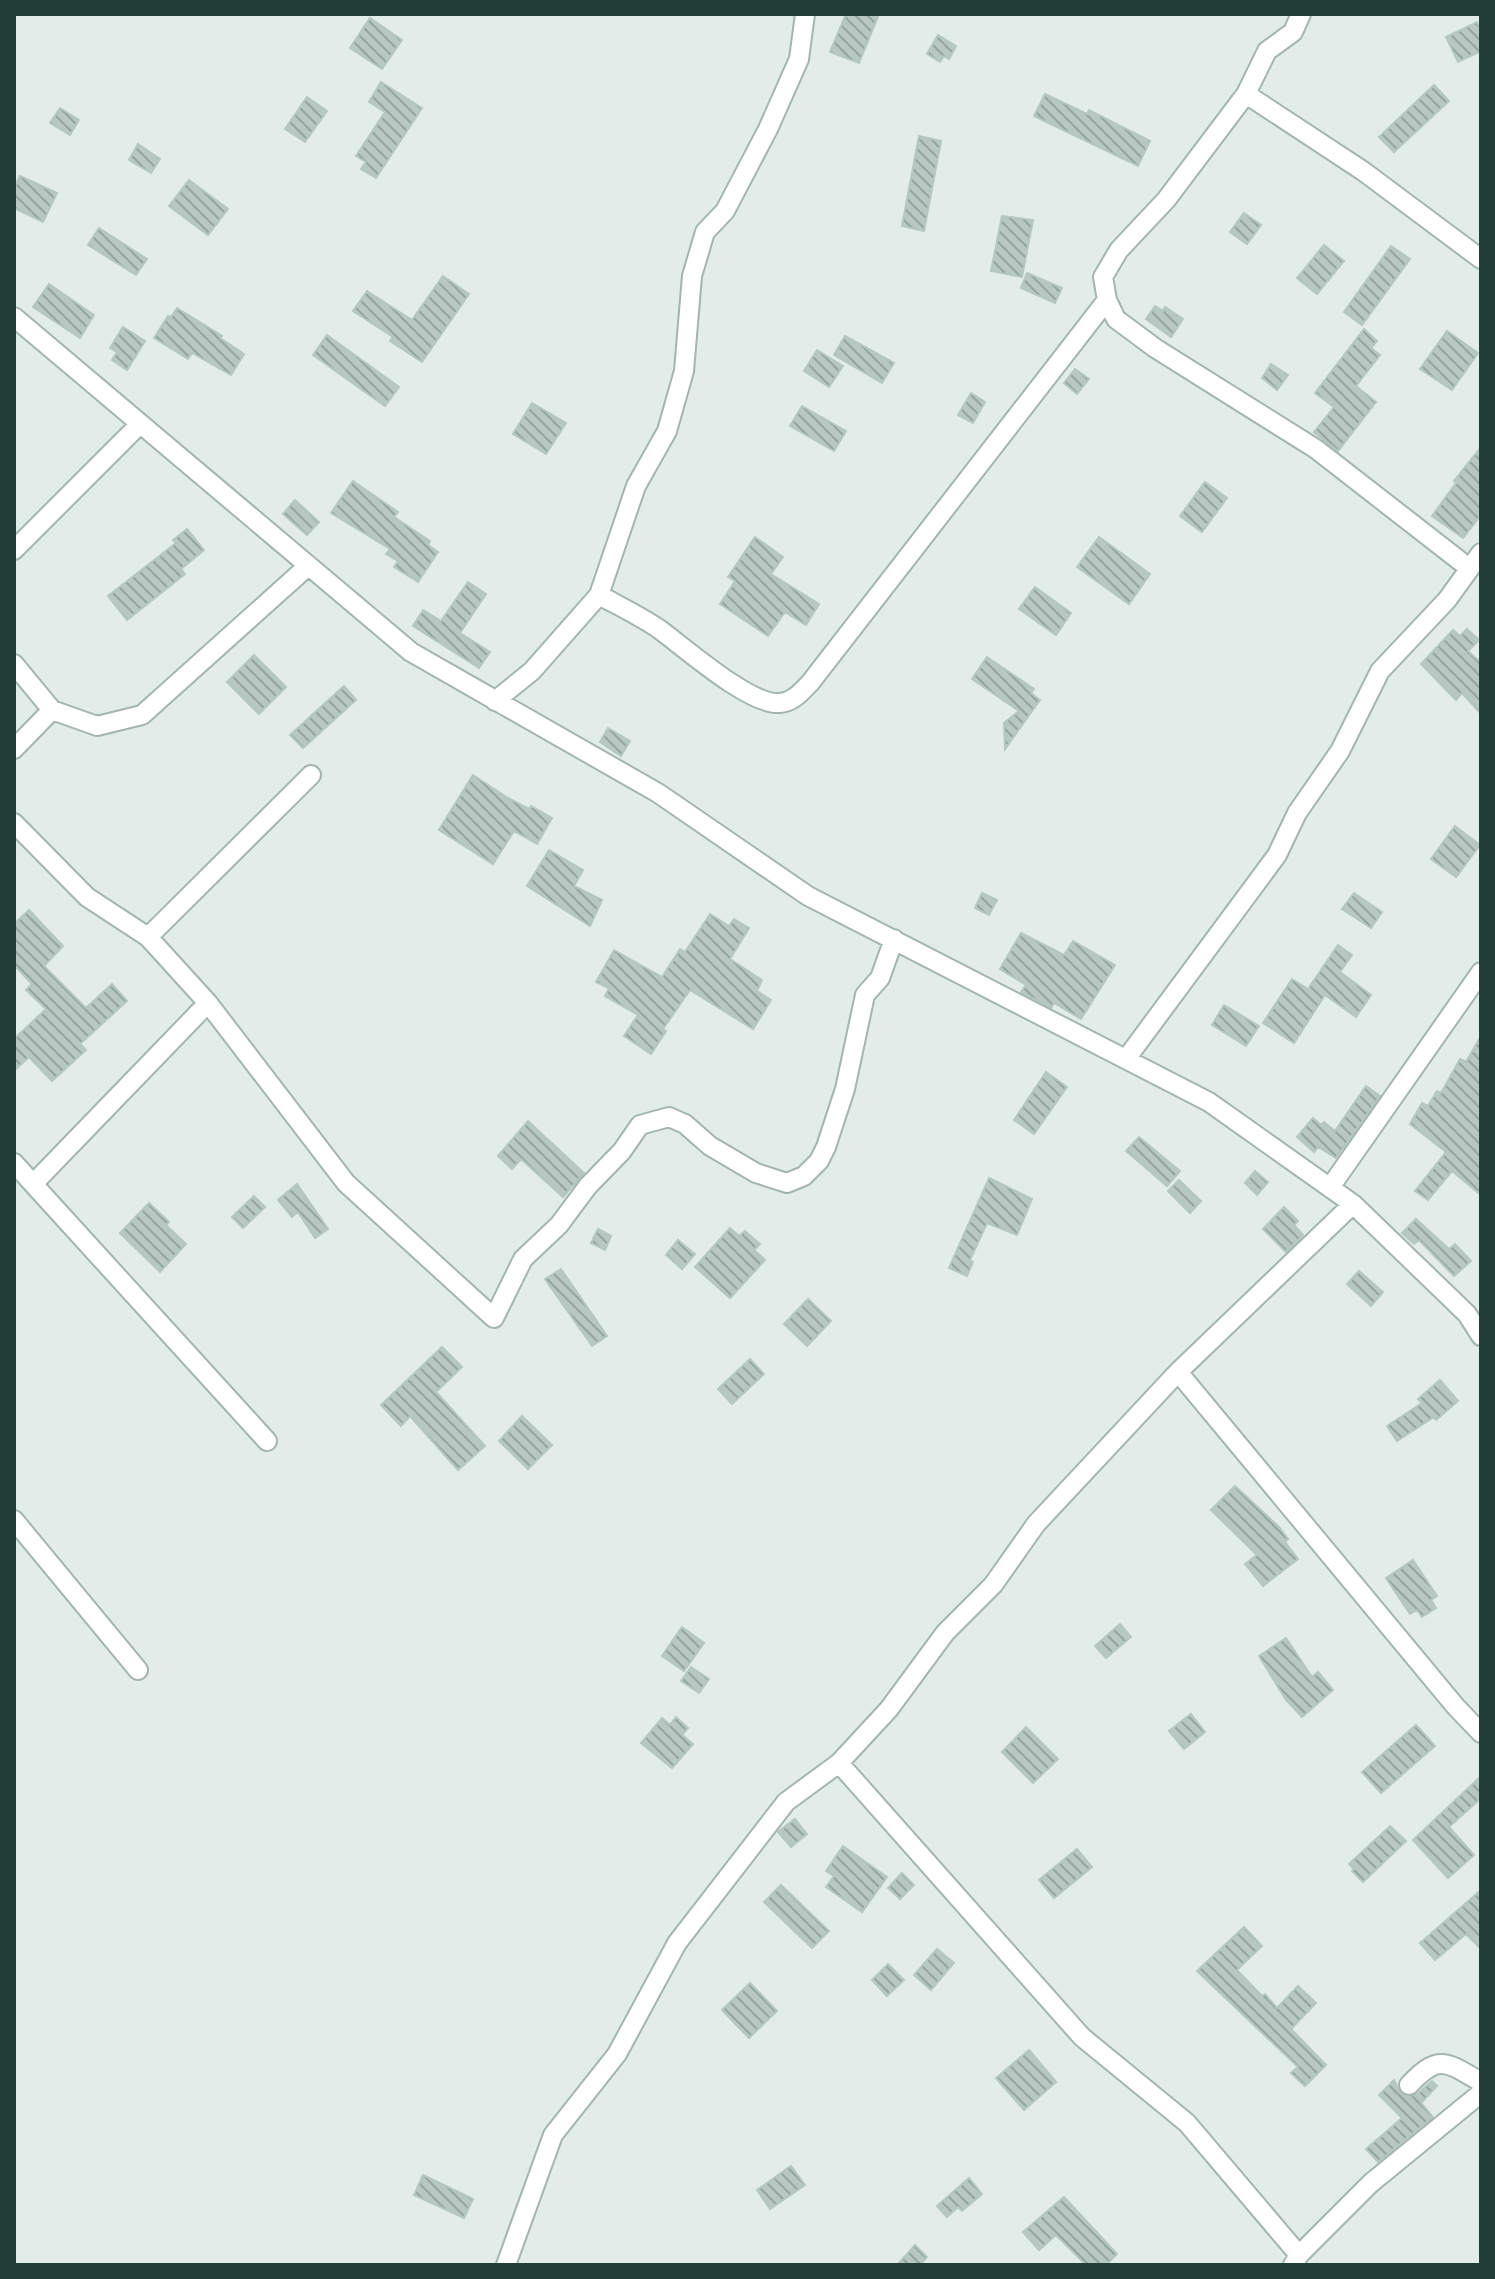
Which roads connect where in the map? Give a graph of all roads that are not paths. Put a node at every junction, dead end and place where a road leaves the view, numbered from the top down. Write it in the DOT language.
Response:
graph roads {
  1 [pos="805,14"];
  2 [pos="1301,14"];
  3 [pos="1246,94"];
  4 [pos="1481,259"];
  5 [pos="1107,300"];
  6 [pos="14,317"];
  7 [pos="139,425"];
  8 [pos="14,550"];
  9 [pos="1481,553"];
  10 [pos="308,566"];
  11 [pos="1469,568"];
  12 [pos="599,595"];
  13 [pos="14,664"];
  14 [pos="495,701"];
  15 [pos="52,710"];
  16 [pos="14,749"];
  17 [pos="311,775"];
  18 [pos="14,823"];
  19 [pos="148,937"];
  20 [pos="894,939"];
  21 [pos="1481,972"];
  22 [pos="1473,1000"];
  23 [pos="208,1003"];
  24 [pos="1126,1059"];
  25 [pos="14,1163"];
  26 [pos="33,1184"];
  27 [pos="1331,1186"];
  28 [pos="1353,1204"];
  29 [pos="1481,1336"];
  30 [pos="1178,1372"];
  31 [pos="267,1441"];
  32 [pos="14,1520"];
  33 [pos="138,1670"];
  34 [pos="1481,1733"];
  35 [pos="839,1763"];
  36 [pos="1481,2082"];
  37 [pos="1409,2085"];
  38 [pos="1481,2093"];
  39 [pos="1296,2260"];
  40 [pos="506,2265"];
  1 -- 12 [label="street"];
  2 -- 3 [label="street"];
  3 -- 4 [label="street"];
  3 -- 5 [label="street"];
  5 -- 11 [label="street"];
  5 -- 12 [label="street"];
  6 -- 7 [label="street"];
  7 -- 8 [label="street"];
  7 -- 10 [label="street"];
  9 -- 11 [label="street"];
  10 -- 14 [label="street"];
  10 -- 15 [label="street"];
  11 -- 24 [label="street"];
  12 -- 14 [label="street"];
  13 -- 15 [label="street"];
  14 -- 20 [label="street"];
  15 -- 16 [label="street"];
  17 -- 19 [label="street"];
  18 -- 19 [label="street"];
  19 -- 23 [label="street"];
  20 -- 23 [label="street"];
  20 -- 24 [label="street"];
  21 -- 22 [label="street"];
  22 -- 27 [label="street"];
  23 -- 26 [label="street"];
  24 -- 27 [label="street"];
  25 -- 26 [label="street"];
  26 -- 31 [label="street"];
  27 -- 28 [label="street"];
  28 -- 29 [label="street"];
  28 -- 30 [label="street"];
  30 -- 34 [label="street"];
  30 -- 35 [label="street"];
  32 -- 33 [label="street"];
  35 -- 39 [label="street"];
  35 -- 40 [label="street"];
  36 -- 37 [label="street"];
  38 -- 39 [label="street"];
}
